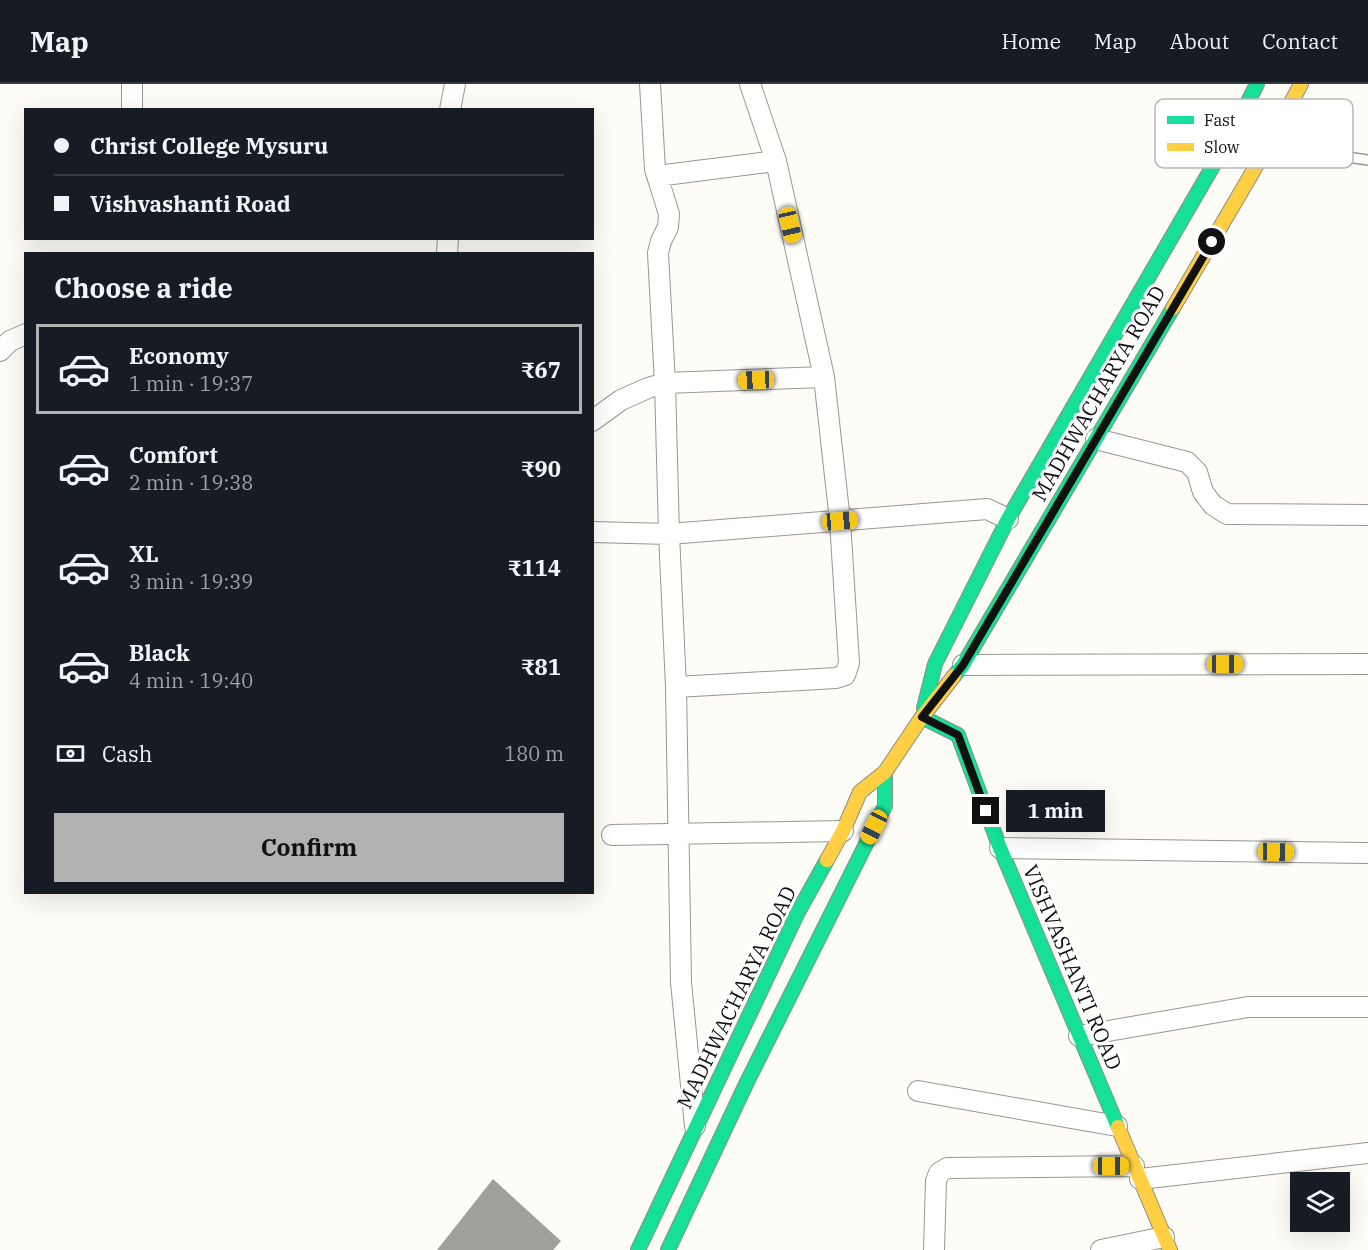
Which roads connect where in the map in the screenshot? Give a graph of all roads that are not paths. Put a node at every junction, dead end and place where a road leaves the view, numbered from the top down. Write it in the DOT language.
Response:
graph roads {
  1 [pos="132,84"];
  2 [pos="455,84"];
  3 [pos="650,84"];
  4 [pos="750,84"];
  5 [pos="1257,84"];
  6 [pos="1302,84"];
  7 [pos="1249,99"];
  8 [pos="1294,99"];
  9 [pos="132,108"];
  10 [pos="450,108"];
  11 [pos="1353,158"];
  12 [pos="776,160"];
  13 [pos="1368,160"];
  14 [pos="1212,168"];
  15 [pos="1255,168"];
  16 [pos="657,176"];
  17 [pos="24,335"];
  18 [pos="0,351"];
  19 [pos="824,377"];
  20 [pos="665,383"];
  21 [pos="594,420"];
  22 [pos="1096,439"];
  23 [pos="1368,514"];
  24 [pos="1008,519"];
  25 [pos="840,521"];
  26 [pos="594,532"];
  27 [pos="669,534"];
  28 [pos="1368,664"];
  29 [pos="963,665"];
  30 [pos="676,687"];
  31 [pos="922,717"];
  32 [pos="885,772"];
  33 [pos="843,831"];
  34 [pos="678,833"];
  35 [pos="612,836"];
  36 [pos="1000,848"];
  37 [pos="1368,854"];
  38 [pos="1368,1006"];
  39 [pos="1079,1035"];
  40 [pos="918,1091"];
  41 [pos="1117,1126"];
  42 [pos="696,1131"];
  43 [pos="1368,1153"];
  44 [pos="1137,1172"];
  45 [pos="1167,1244"];
  46 [pos="638,1250"];
  47 [pos="668,1250"];
  48 [pos="934,1250"];
  49 [pos="1101,1250"];
  1 -- 9 [label="street"];
  2 -- 10 [label="street"];
  3 -- 16 [label="street"];
  4 -- 12 [label="street"];
  5 -- 7 [label="main road, MADHWACHARYA ROAD"];
  6 -- 8 [label="main road, MADHWACHARYA ROAD"];
  11 -- 13 [label="lane"];
  12 -- 16 [label="street"];
  12 -- 19 [label="street"];
  14 -- 24 [label="main road, MADHWACHARYA ROAD"];
  15 -- 22 [label="main road, MADHWACHARYA ROAD"];
  16 -- 20 [label="street"];
  17 -- 18 [label="street"];
  19 -- 20 [label="street"];
  19 -- 25 [label="street"];
  20 -- 21 [label="street"];
  20 -- 27 [label="street"];
  22 -- 23 [label="street"];
  22 -- 29 [label="main road, MADHWACHARYA ROAD"];
  24 -- 25 [label="street"];
  24 -- 31 [label="main road, MADHWACHARYA ROAD"];
  25 -- 27 [label="street"];
  25 -- 30 [label="street"];
  26 -- 27 [label="street"];
  27 -- 30 [label="street"];
  28 -- 29 [label="street"];
  29 -- 31 [label="main road, MADHWACHARYA ROAD"];
  30 -- 34 [label="street"];
  31 -- 32 [label="main road, MADHWACHARYA ROAD"];
  31 -- 36 [label="main road, VISHVASHANTI ROAD"];
  32 -- 33 [label="main road, MADHWACHARYA ROAD"];
  32 -- 47 [label="main road"];
  33 -- 34 [label="street"];
  33 -- 42 [label="main road, MADHWACHARYA ROAD"];
  34 -- 35 [label="street"];
  34 -- 42 [label="street"];
  36 -- 37 [label="street"];
  36 -- 39 [label="main road, VISHVASHANTI ROAD"];
  38 -- 39 [label="street"];
  39 -- 41 [label="main road, VISHVASHANTI ROAD"];
  40 -- 41 [label="street"];
  41 -- 44 [label="main road, VISHVASHANTI ROAD"];
  42 -- 46 [label="main road, MADHWACHARYA ROAD"];
  43 -- 44 [label="street"];
  44 -- 45 [label="main road, VISHVASHANTI ROAD"];
  44 -- 48 [label="street"];
  45 -- 49 [label="street"];
}
